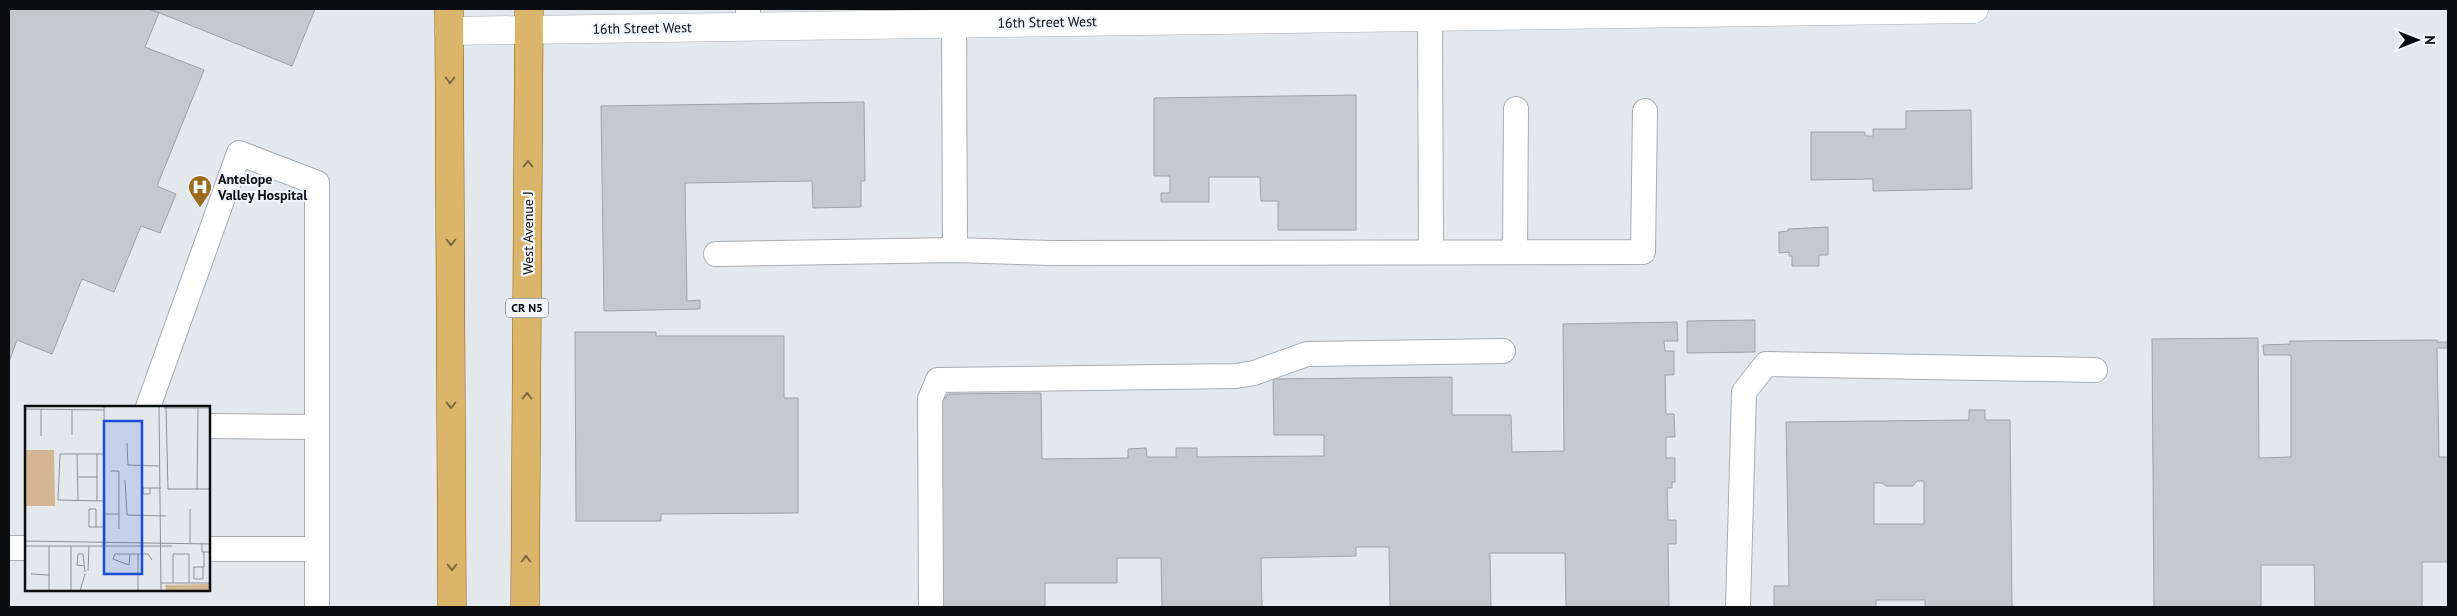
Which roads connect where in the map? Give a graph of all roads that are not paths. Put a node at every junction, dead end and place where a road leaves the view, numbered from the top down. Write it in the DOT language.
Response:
graph roads {
  1 [pos="1929,9"];
  2 [pos="1974,9"];
  3 [pos="1167,14"];
  4 [pos="1430,17"];
  5 [pos="748,18"];
  6 [pos="529,19"];
  7 [pos="449,20"];
  8 [pos="954,24"];
  9 [pos="1516,109"];
  10 [pos="1645,111"];
  11 [pos="955,250"];
  12 [pos="1431,252"];
  13 [pos="1515,252"];
  14 [pos="716,254"];
  15 [pos="1503,351"];
  16 [pos="2095,370"];
  17 [pos="148,406"];
  18 [pos="210,426"];
  19 [pos="317,427"];
  20 [pos="9,548"];
  21 [pos="25,548"];
  22 [pos="210,549"];
  23 [pos="317,549"];
  24 [pos="316,607"];
  25 [pos="452,607"];
  26 [pos="525,607"];
  27 [pos="931,607"];
  28 [pos="1738,607"];
  1 -- 2 [label="street, 16th Street West"];
  1 -- 4 [label="street, 16th Street West"];
  3 -- 4 [label="street, 16th Street West"];
  3 -- 8 [label="street, 16th Street West"];
  4 -- 12 [label="lane"];
  5 -- 6 [label="street, 16th Street West"];
  5 -- 8 [label="street, 16th Street West"];
  6 -- 7 [label="street, 16th Street West"];
  26 -- 6 [label="main road, West Avenue J / CR N5, one-way"];
  7 -- 25 [label="main road, one-way"];
  8 -- 11 [label="lane"];
  9 -- 13 [label="lane"];
  10 -- 13 [label="lane"];
  11 -- 12 [label="lane"];
  11 -- 14 [label="lane"];
  12 -- 13 [label="lane"];
  15 -- 27 [label="lane"];
  16 -- 28 [label="lane"];
  17 -- 19 [label="lane"];
  18 -- 19 [label="lane"];
  19 -- 23 [label="lane"];
  20 -- 21 [label="lane"];
  22 -- 23 [label="lane"];
  23 -- 24 [label="lane"];
}
